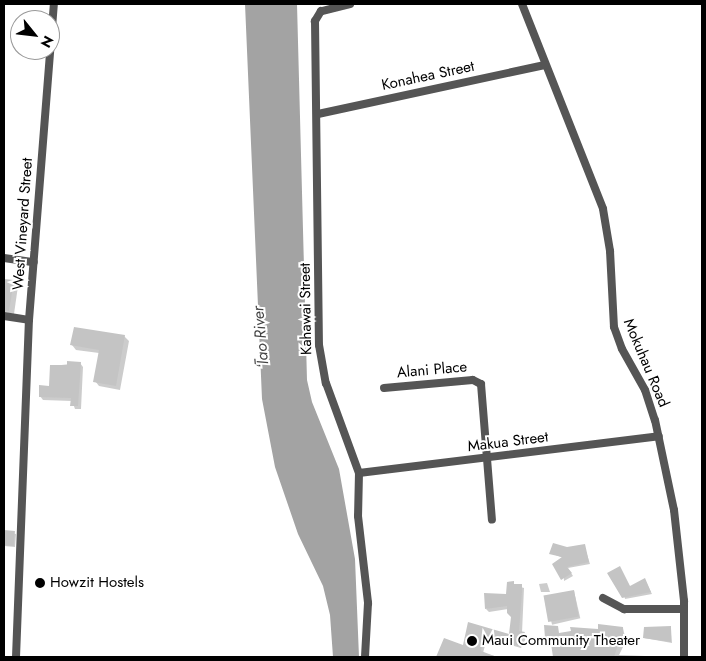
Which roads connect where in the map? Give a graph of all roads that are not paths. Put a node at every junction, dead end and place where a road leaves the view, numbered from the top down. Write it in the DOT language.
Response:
graph roads {
  1 [pos="54,4"];
  2 [pos="350,4"];
  3 [pos="522,4"];
  4 [pos="545,65"];
  5 [pos="318,114"];
  6 [pos="4,258"];
  7 [pos="34,262"];
  8 [pos="4,316"];
  9 [pos="29,320"];
  10 [pos="384,388"];
  11 [pos="659,436"];
  12 [pos="488,459"];
  13 [pos="359,473"];
  14 [pos="492,520"];
  15 [pos="603,598"];
  16 [pos="684,609"];
  17 [pos="16,657"];
  18 [pos="365,657"];
  19 [pos="684,657"];
  1 -- 7 [label="street, West Vineyard Street"];
  2 -- 5 [label="street, Kahawai Street"];
  3 -- 4 [label="street, Mokuhau Road"];
  4 -- 5 [label="street, Konahea Street"];
  4 -- 11 [label="street, Mokuhau Road"];
  5 -- 13 [label="street, Kahawai Street"];
  6 -- 7 [label="street"];
  7 -- 9 [label="street, West Vineyard Street"];
  8 -- 9 [label="street"];
  9 -- 17 [label="street, West Vineyard Street"];
  10 -- 12 [label="street, Alani Place"];
  11 -- 12 [label="street, Makua Street"];
  11 -- 16 [label="street, Mokuhau Road"];
  12 -- 13 [label="street, Makua Street"];
  12 -- 14 [label="street"];
  13 -- 18 [label="street, Kahawai Street"];
  15 -- 16 [label="street"];
  16 -- 19 [label="street, Mokuhau Road"];
}
